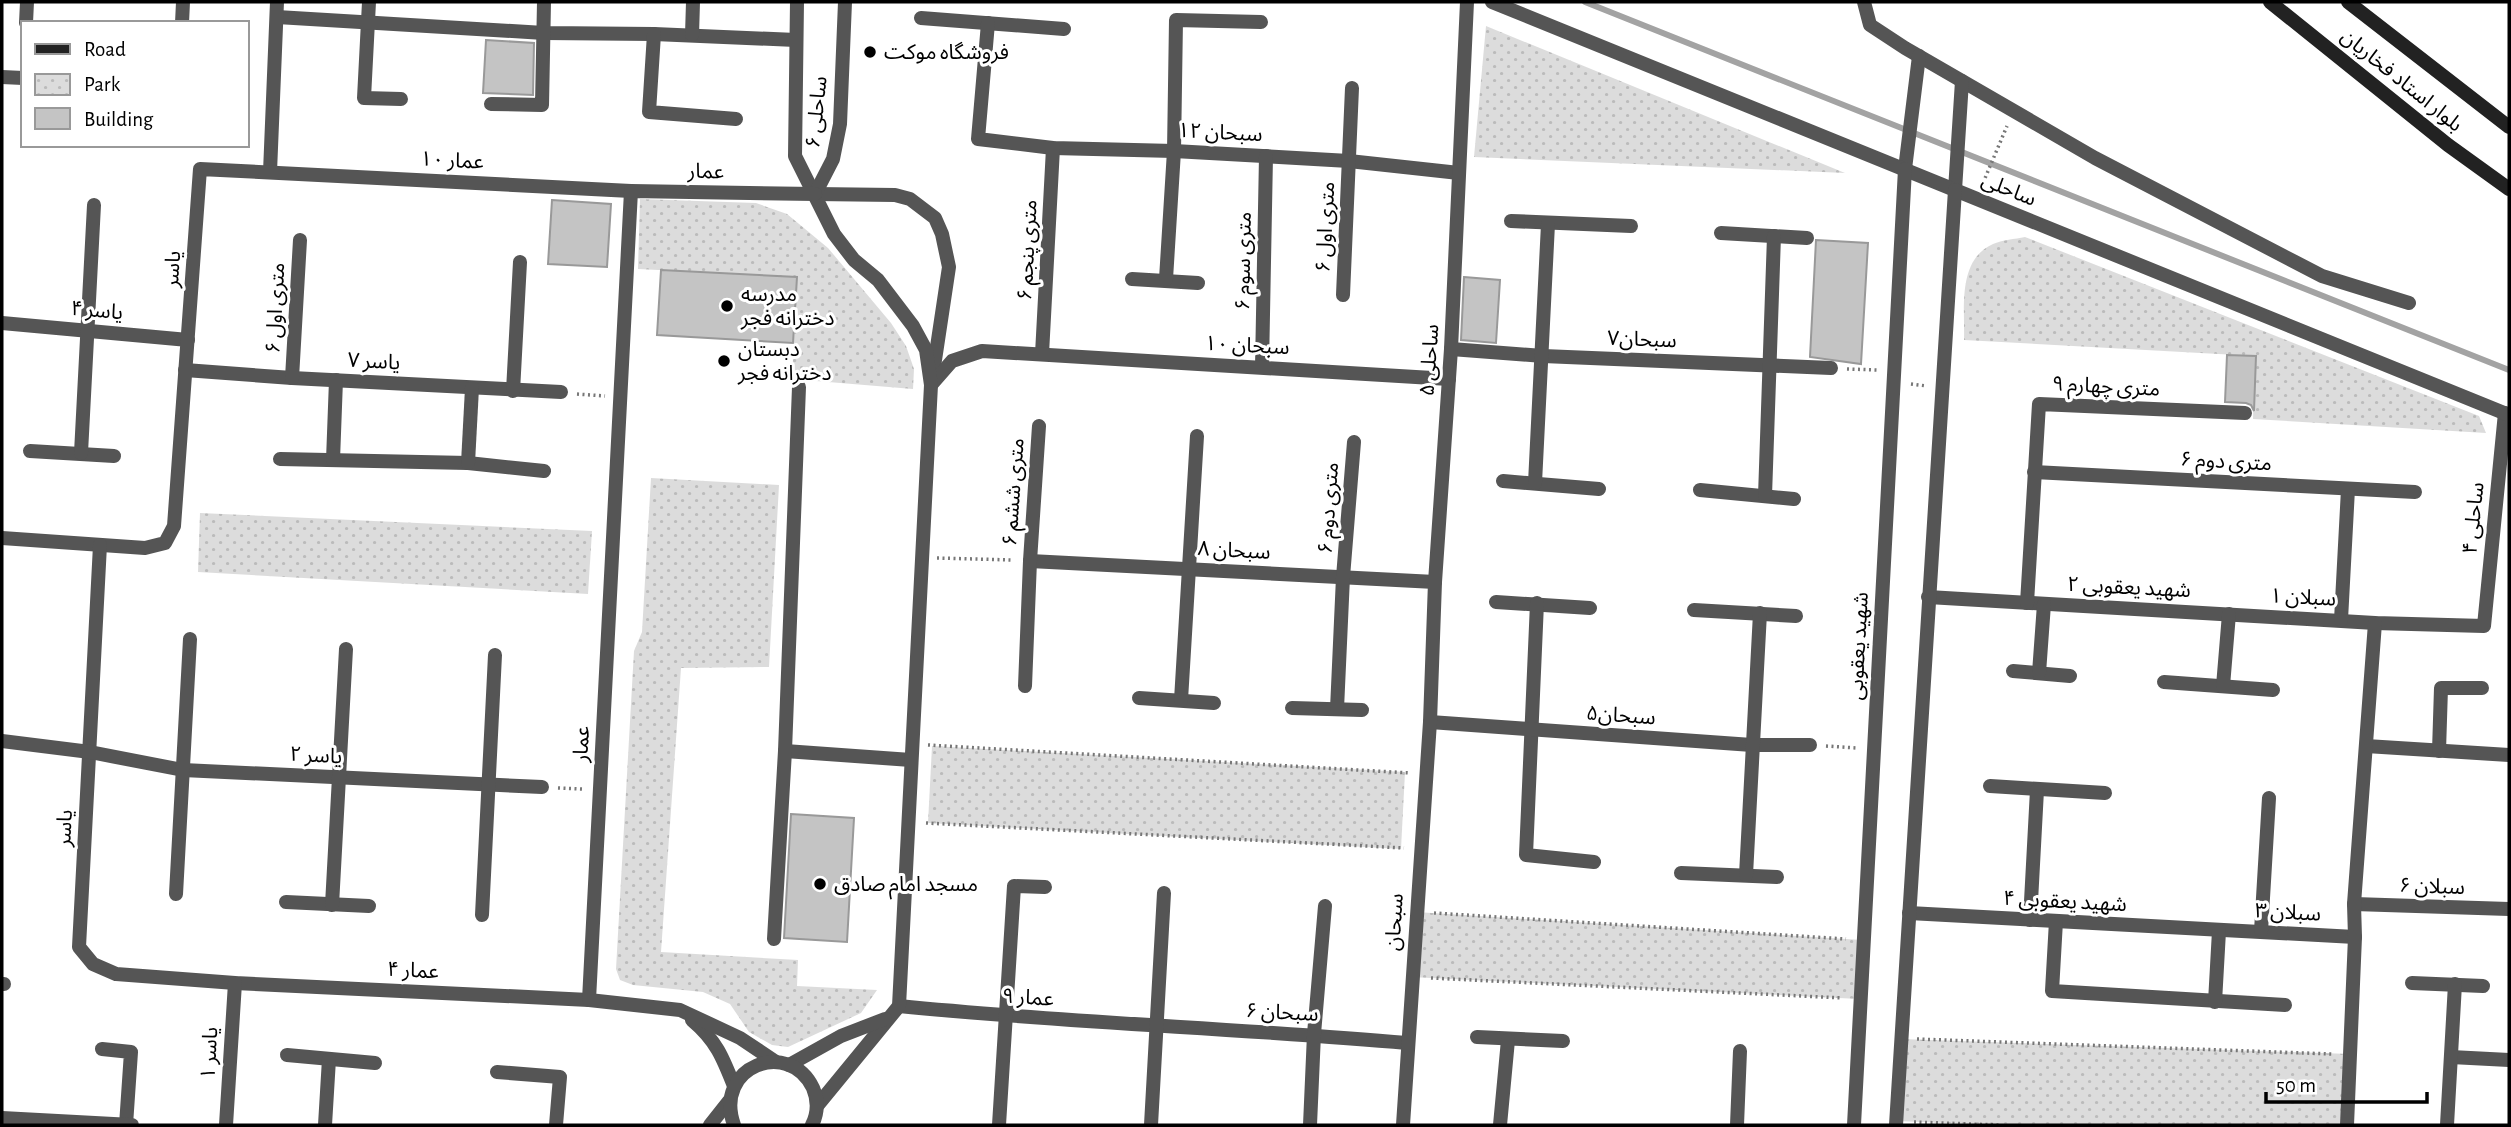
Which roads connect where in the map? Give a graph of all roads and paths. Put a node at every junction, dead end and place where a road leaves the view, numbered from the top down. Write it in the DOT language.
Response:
graph roads {
  1 [pos="27,2"];
  2 [pos="183,2"];
  3 [pos="278,2"];
  4 [pos="369,2"];
  5 [pos="544,2"];
  6 [pos="693,2"];
  7 [pos="797,2"];
  8 [pos="845,2"];
  9 [pos="1467,2"];
  10 [pos="1492,2"];
  11 [pos="1864,2"];
  12 [pos="2270,2"];
  13 [pos="2348,2"];
  14 [pos="277,17"];
  15 [pos="921,18"];
  16 [pos="26,21"];
  17 [pos="182,21"];
  18 [pos="368,21"];
  19 [pos="1261,22"];
  20 [pos="988,23"];
  21 [pos="1064,29"];
  22 [pos="544,33"];
  23 [pos="654,34"];
  24 [pos="692,35"];
  25 [pos="796,40"];
  26 [pos="1919,56"];
  27 [pos="2,77"];
  28 [pos="21,78"];
  29 [pos="1962,81"];
  30 [pos="1352,88"];
  31 [pos="401,99"];
  32 [pos="491,104"];
  33 [pos="736,120"];
  34 [pos="2509,127"];
  35 [pos="2001,141"];
  36 [pos="1052,148"];
  37 [pos="1174,151"];
  38 [pos="1265,156"];
  39 [pos="1349,161"];
  40 [pos="1905,169"];
  41 [pos="270,172"];
  42 [pos="1459,173"];
  43 [pos="1987,173"];
  44 [pos="2509,189"];
  45 [pos="1955,190"];
  46 [pos="631,191"];
  47 [pos="815,194"];
  48 [pos="94,205"];
  49 [pos="1511,221"];
  50 [pos="1548,224"];
  51 [pos="1631,226"];
  52 [pos="1721,233"];
  53 [pos="1774,236"];
  54 [pos="1807,238"];
  55 [pos="300,240"];
  56 [pos="520,262"];
  57 [pos="1132,279"];
  58 [pos="1166,279"];
  59 [pos="1198,283"];
  60 [pos="1343,295"];
  61 [pos="2409,303"];
  62 [pos="2,323"];
  63 [pos="89,330"];
  64 [pos="188,340"];
  65 [pos="1451,349"];
  66 [pos="1042,354"];
  67 [pos="1543,356"];
  68 [pos="1770,365"];
  69 [pos="1262,366"];
  70 [pos="1831,368"];
  71 [pos="185,370"];
  72 [pos="1895,371"];
  73 [pos="292,378"];
  74 [pos="1449,379"];
  75 [pos="336,380"];
  76 [pos="931,385"];
  77 [pos="799,387"];
  78 [pos="472,388"];
  79 [pos="513,391"];
  80 [pos="561,392"];
  81 [pos="621,398"];
  82 [pos="2245,413"];
  83 [pos="2507,414"];
  84 [pos="1039,426"];
  85 [pos="1197,436"];
  86 [pos="1354,442"];
  87 [pos="30,450"];
  88 [pos="81,453"];
  89 [pos="114,456"];
  90 [pos="280,459"];
  91 [pos="332,460"];
  92 [pos="468,463"];
  93 [pos="544,471"];
  94 [pos="2034,472"];
  95 [pos="1503,481"];
  96 [pos="1535,484"];
  97 [pos="1599,489"];
  98 [pos="2348,489"];
  99 [pos="1700,490"];
  100 [pos="2415,492"];
  101 [pos="1765,496"];
  102 [pos="1794,499"];
  103 [pos="2,538"];
  104 [pos="100,545"];
  105 [pos="922,558"];
  106 [pos="1030,561"];
  107 [pos="1189,568"];
  108 [pos="1343,577"];
  109 [pos="1435,582"];
  110 [pos="1928,597"];
  111 [pos="1496,602"];
  112 [pos="1537,603"];
  113 [pos="2027,603"];
  114 [pos="2044,604"];
  115 [pos="1590,607"];
  116 [pos="1694,610"];
  117 [pos="1760,613"];
  118 [pos="2229,614"];
  119 [pos="1796,616"];
  120 [pos="2341,621"];
  121 [pos="2375,623"];
  122 [pos="2484,626"];
  123 [pos="190,639"];
  124 [pos="346,649"];
  125 [pos="495,655"];
  126 [pos="2013,671"];
  127 [pos="2039,673"];
  128 [pos="2070,676"];
  129 [pos="2164,682"];
  130 [pos="1025,686"];
  131 [pos="2223,686"];
  132 [pos="2482,688"];
  133 [pos="2273,690"];
  134 [pos="1139,698"];
  135 [pos="1181,700"];
  136 [pos="1214,703"];
  137 [pos="1292,708"];
  138 [pos="1337,709"];
  139 [pos="1362,710"];
  140 [pos="1430,722"];
  141 [pos="1530,730"];
  142 [pos="2,741"];
  143 [pos="913,744"];
  144 [pos="1752,745"];
  145 [pos="1810,745"];
  146 [pos="2366,746"];
  147 [pos="1873,749"];
  148 [pos="785,751"];
  149 [pos="2440,751"];
  150 [pos="90,752"];
  151 [pos="2509,755"];
  152 [pos="911,760"];
  153 [pos="183,770"];
  154 [pos="1405,772"];
  155 [pos="339,778"];
  156 [pos="489,784"];
  157 [pos="1990,786"];
  158 [pos="542,787"];
  159 [pos="2037,789"];
  160 [pos="600,790"];
  161 [pos="2105,793"];
  162 [pos="2269,798"];
  163 [pos="909,823"];
  164 [pos="1420,846"];
  165 [pos="1594,862"];
  166 [pos="1681,873"];
  167 [pos="1746,875"];
  168 [pos="1777,877"];
  169 [pos="1045,887"];
  170 [pos="176,894"];
  171 [pos="1164,894"];
  172 [pos="286,902"];
  173 [pos="2354,904"];
  174 [pos="332,905"];
  175 [pos="369,906"];
  176 [pos="1325,906"];
  177 [pos="2509,909"];
  178 [pos="1416,912"];
  179 [pos="1909,912"];
  180 [pos="482,915"];
  181 [pos="2030,920"];
  182 [pos="2056,921"];
  183 [pos="2219,931"];
  184 [pos="2261,931"];
  185 [pos="2355,937"];
  186 [pos="774,939"];
  187 [pos="1862,940"];
  188 [pos="1411,977"];
  189 [pos="235,983"];
  190 [pos="2412,983"];
  191 [pos="2455,984"];
  192 [pos="2483,986"];
  193 [pos="1859,999"];
  194 [pos="589,1000"];
  195 [pos="2216,1002"];
  196 [pos="2284,1005"];
  197 [pos="899,1006"];
  198 [pos="680,1010"];
  199 [pos="1006,1017"];
  200 [pos="887,1018"];
  201 [pos="1155,1026"];
  202 [pos="1314,1034"];
  203 [pos="1477,1037"];
  204 [pos="1900,1038"];
  205 [pos="1508,1040"];
  206 [pos="1563,1041"];
  207 [pos="1407,1043"];
  208 [pos="102,1049"];
  209 [pos="1740,1051"];
  210 [pos="2350,1054"];
  211 [pos="287,1055"];
  212 [pos="2451,1056"];
  213 [pos="329,1059"];
  214 [pos="2509,1060"];
  215 [pos="375,1063"];
  216 [pos="782,1064"];
  217 [pos="497,1072"];
  218 [pos="734,1086"];
  219 [pos="729,1101"];
  220 [pos="817,1106"];
  221 [pos="2,1118"];
  222 [pos="1896,1123"];
  223 [pos="813,1124"];
  224 [pos="126,1125"];
  225 [pos="132,1125"];
  226 [pos="226,1125"];
  227 [pos="326,1125"];
  228 [pos="556,1125"];
  229 [pos="710,1125"];
  230 [pos="734,1125"];
  231 [pos="999,1125"];
  232 [pos="1151,1125"];
  233 [pos="1310,1125"];
  234 [pos="1403,1125"];
  235 [pos="1500,1125"];
  236 [pos="1737,1125"];
  237 [pos="1854,1125"];
  238 [pos="1999,1125"];
  239 [pos="2347,1125"];
  240 [pos="2447,1125"];
  1 -- 16 [label="street"];
  2 -- 17 [label="street"];
  3 -- 14 [label="street"];
  4 -- 18 [label="street"];
  5 -- 22 [label="street"];
  6 -- 24 [label="street"];
  7 -- 25 [label="street, ساحلی ۶"];
  8 -- 47 [label="street, ساحلی ۶"];
  9 -- 42 [label="street, ساحلی ۵"];
  10 -- 40 [label="street, ساحلی"];
  11 -- 26 [label="street"];
  12 -- 44 [label="main road, بلوار استاد فخاریان"];
  13 -- 34 [label="main road, بلوار استاد فخاریان"];
  14 -- 18 [label="street"];
  14 -- 41 [label="street"];
  15 -- 20 [label="street"];
  18 -- 22 [label="street"];
  18 -- 31 [label="street"];
  19 -- 37 [label="street"];
  20 -- 21 [label="street"];
  20 -- 36 [label="street, سبحان ۱۲"];
  22 -- 23 [label="street"];
  22 -- 32 [label="street"];
  23 -- 24 [label="street"];
  23 -- 33 [label="street"];
  24 -- 25 [label="street"];
  25 -- 47 [label="street, ساحلی ۶"];
  26 -- 29 [label="street"];
  26 -- 40 [label="street, شهید یعقوبی"];
  27 -- 28 [label="street"];
  29 -- 45 [label="street"];
  29 -- 61 [label="street"];
  30 -- 39 [label="street"];
  35 -- 43 [label="path"];
  36 -- 37 [label="street, سبحان ۱۲"];
  36 -- 66 [label="street, ۶ متری پنجم"];
  37 -- 38 [label="street, سبحان ۱۲"];
  37 -- 58 [label="street"];
  38 -- 39 [label="street, سبحان ۱۲"];
  38 -- 69 [label="street, ۶ متری سوم"];
  39 -- 42 [label="street, سبحان ۱۲"];
  39 -- 60 [label="street, ۶ متری اول"];
  40 -- 45 [label="street, ساحلی"];
  40 -- 72 [label="street, شهید یعقوبی"];
  41 -- 46 [label="street, عمار ۱۰"];
  41 -- 64 [label="street, یاسر"];
  42 -- 65 [label="street, ساحلی ۵"];
  45 -- 83 [label="street, ساحلی"];
  45 -- 110 [label="street"];
  46 -- 47 [label="street, عمار"];
  46 -- 81 [label="street, عمار"];
  47 -- 76 [label="street"];
  47 -- 76 [label="street, عمار"];
  48 -- 63 [label="street"];
  49 -- 50 [label="street"];
  50 -- 51 [label="street"];
  50 -- 67 [label="street"];
  52 -- 53 [label="street"];
  53 -- 54 [label="street"];
  53 -- 68 [label="street"];
  55 -- 73 [label="street, ۶ متری اول"];
  56 -- 79 [label="street"];
  57 -- 58 [label="street"];
  58 -- 59 [label="street"];
  62 -- 63 [label="street, یاسر ۴"];
  63 -- 64 [label="street, یاسر ۴"];
  63 -- 88 [label="street"];
  64 -- 71 [label="street, یاسر"];
  65 -- 67 [label="street, سبحان۷"];
  65 -- 74 [label="street, ساحلی ۵"];
  66 -- 69 [label="street, سبحان ۱۰"];
  66 -- 76 [label="street, سبحان ۱۰"];
  67 -- 68 [label="street, سبحان۷"];
  67 -- 96 [label="street"];
  68 -- 70 [label="street, سبحان۷"];
  68 -- 101 [label="street"];
  69 -- 74 [label="street, سبحان ۱۰"];
  70 -- 72 [label="path"];
  71 -- 73 [label="street, یاسر ۷"];
  71 -- 104 [label="street, یاسر"];
  72 -- 147 [label="street, شهید یعقوبی"];
  73 -- 75 [label="street, یاسر ۷"];
  74 -- 109 [label="street, ساحلی ۵"];
  75 -- 78 [label="street, یاسر ۷"];
  75 -- 91 [label="street"];
  76 -- 105 [label="street"];
  77 -- 148 [label="street"];
  78 -- 79 [label="street, یاسر ۷"];
  78 -- 92 [label="street"];
  79 -- 80 [label="street, یاسر ۷"];
  80 -- 81 [label="path"];
  81 -- 160 [label="street, عمار"];
  82 -- 94 [label="street, ۹ متری چهارم"];
  83 -- 122 [label="street, ساحلی ۴"];
  84 -- 106 [label="street, ۶ متری ششم"];
  85 -- 107 [label="street"];
  86 -- 108 [label="street, ۶ متری دوم"];
  87 -- 88 [label="street"];
  88 -- 89 [label="street"];
  90 -- 91 [label="street"];
  91 -- 92 [label="street"];
  92 -- 93 [label="street"];
  94 -- 98 [label="street, ۶ متری دوم"];
  94 -- 113 [label="street, ۹ متری چهارم"];
  95 -- 96 [label="street"];
  96 -- 97 [label="street"];
  98 -- 100 [label="street, ۶ متری دوم"];
  98 -- 120 [label="street"];
  99 -- 101 [label="street"];
  101 -- 102 [label="street"];
  103 -- 104 [label="street"];
  104 -- 150 [label="street, یاسر"];
  105 -- 106 [label="path"];
  105 -- 143 [label="street"];
  106 -- 107 [label="street, سبحان ۸"];
  106 -- 130 [label="street"];
  107 -- 108 [label="street, سبحان ۸"];
  107 -- 135 [label="street"];
  108 -- 109 [label="street, سبحان ۸"];
  108 -- 138 [label="street"];
  109 -- 140 [label="street, ساحلی ۵"];
  110 -- 113 [label="street, شهید یعقوبی ۲"];
  110 -- 179 [label="street"];
  111 -- 112 [label="street"];
  112 -- 115 [label="street"];
  112 -- 141 [label="street"];
  113 -- 114 [label="street, شهید یعقوبی ۲"];
  114 -- 118 [label="street, شهید یعقوبی ۲"];
  114 -- 127 [label="street"];
  116 -- 117 [label="street"];
  117 -- 119 [label="street"];
  117 -- 144 [label="street"];
  118 -- 120 [label="street, سبلان ۱"];
  118 -- 131 [label="street"];
  120 -- 121 [label="street, سبلان ۱"];
  121 -- 122 [label="street, سبلان ۱"];
  121 -- 146 [label="street"];
  123 -- 153 [label="street"];
  124 -- 155 [label="street"];
  125 -- 156 [label="street"];
  126 -- 127 [label="street"];
  127 -- 128 [label="street"];
  129 -- 131 [label="street"];
  131 -- 133 [label="street"];
  132 -- 149 [label="street"];
  134 -- 135 [label="street"];
  135 -- 136 [label="street"];
  137 -- 138 [label="street"];
  138 -- 139 [label="street"];
  140 -- 141 [label="street, سبحان۵"];
  140 -- 164 [label="street, سبحان"];
  141 -- 144 [label="street, سبحان۵"];
  141 -- 165 [label="street"];
  142 -- 150 [label="street, یاسر ۲"];
  143 -- 152 [label="street"];
  143 -- 154 [label="path"];
  144 -- 145 [label="street, سبحان۵"];
  144 -- 167 [label="street"];
  145 -- 147 [label="path"];
  146 -- 149 [label="street"];
  146 -- 173 [label="street"];
  147 -- 187 [label="street, شهید یعقوبی"];
  148 -- 152 [label="street"];
  148 -- 186 [label="street"];
  149 -- 151 [label="street"];
  150 -- 153 [label="street, یاسر ۲"];
  150 -- 189 [label="street, یاسر"];
  152 -- 163 [label="street"];
  153 -- 155 [label="street, یاسر ۲"];
  153 -- 170 [label="street"];
  155 -- 156 [label="street, یاسر ۲"];
  155 -- 174 [label="street"];
  156 -- 158 [label="street, یاسر ۲"];
  156 -- 180 [label="street"];
  157 -- 159 [label="street"];
  158 -- 160 [label="path"];
  159 -- 161 [label="street"];
  159 -- 181 [label="street"];
  160 -- 194 [label="street, عمار"];
  162 -- 184 [label="street"];
  163 -- 164 [label="path"];
  163 -- 197 [label="street"];
  164 -- 178 [label="street, سبحان"];
  166 -- 167 [label="street"];
  167 -- 168 [label="street"];
  169 -- 199 [label="street"];
  171 -- 201 [label="street"];
  172 -- 174 [label="street"];
  173 -- 177 [label="street, سبلان ۶"];
  173 -- 185 [label="street"];
  174 -- 175 [label="street"];
  176 -- 202 [label="street"];
  178 -- 187 [label="path"];
  178 -- 188 [label="street, سبحان"];
  179 -- 181 [label="street, شهید یعقوبی ۴"];
  179 -- 204 [label="street"];
  181 -- 182 [label="street, شهید یعقوبی ۴"];
  182 -- 183 [label="street, شهید یعقوبی ۴"];
  182 -- 195 [label="street"];
  183 -- 184 [label="street, سبلان ۳"];
  183 -- 195 [label="street"];
  184 -- 185 [label="street, سبلان ۳"];
  185 -- 210 [label="street"];
  187 -- 193 [label="street, شهید یعقوبی"];
  188 -- 193 [label="path"];
  188 -- 207 [label="street, سبحان"];
  189 -- 194 [label="street, عمار ۴"];
  189 -- 226 [label="street, یاسر ۱"];
  190 -- 191 [label="street"];
  191 -- 192 [label="street"];
  191 -- 212 [label="street"];
  193 -- 237 [label="street, شهید یعقوبی"];
  194 -- 198 [label="street"];
  195 -- 196 [label="street"];
  197 -- 199 [label="street, عمار ۹"];
  197 -- 200 [label="street"];
  198 -- 216 [label="street"];
  198 -- 218 [label="street"];
  199 -- 201 [label="street, عمار ۹"];
  199 -- 231 [label="street"];
  200 -- 216 [label="street"];
  200 -- 220 [label="street"];
  201 -- 202 [label="street, سبحان ۶"];
  201 -- 232 [label="street"];
  202 -- 207 [label="street, سبحان ۶"];
  202 -- 233 [label="street"];
  203 -- 205 [label="street"];
  204 -- 210 [label="path"];
  204 -- 222 [label="street"];
  205 -- 206 [label="street"];
  205 -- 235 [label="street"];
  207 -- 234 [label="street, سبحان"];
  208 -- 224 [label="street"];
  209 -- 236 [label="street"];
  210 -- 239 [label="street"];
  211 -- 213 [label="street"];
  212 -- 214 [label="street"];
  212 -- 240 [label="street"];
  213 -- 215 [label="street"];
  213 -- 227 [label="street"];
  216 -- 218 [label="street"];
  216 -- 220 [label="street"];
  217 -- 228 [label="street"];
  218 -- 219 [label="street"];
  219 -- 229 [label="street"];
  219 -- 230 [label="street"];
  220 -- 223 [label="street"];
  221 -- 224 [label="street"];
  222 -- 238 [label="path"];
  224 -- 225 [label="street"];
}
